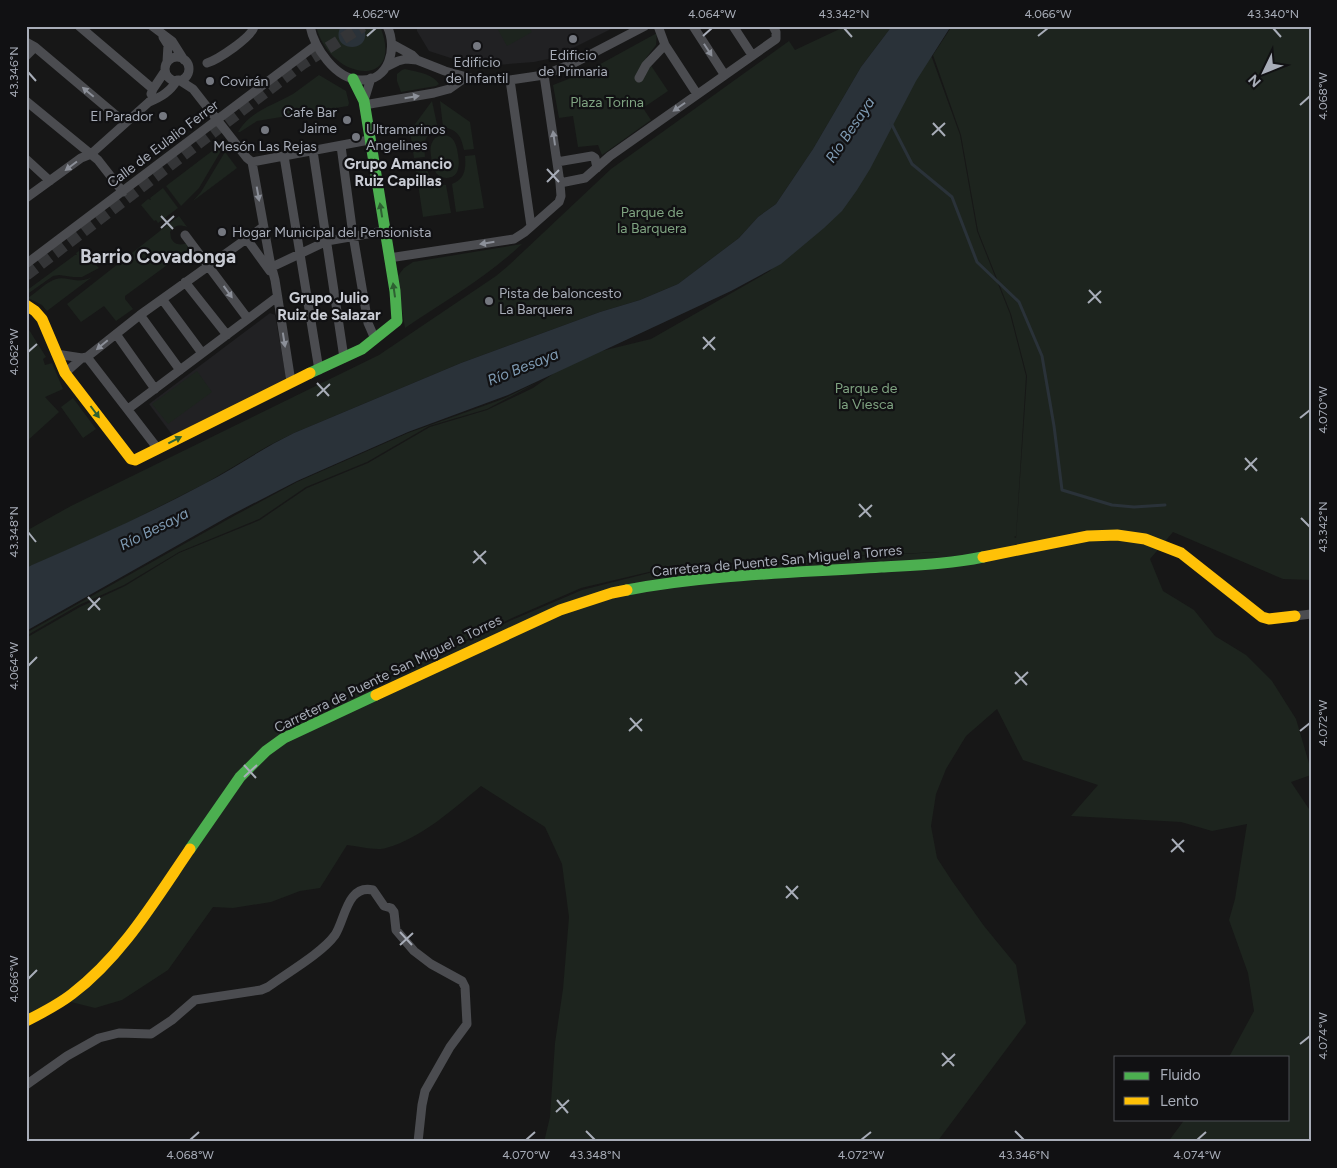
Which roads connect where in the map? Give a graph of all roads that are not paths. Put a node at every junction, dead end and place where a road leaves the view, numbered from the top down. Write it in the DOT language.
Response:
graph roads {
  1 [pos="78,26"];
  2 [pos="152,26"];
  3 [pos="254,26"];
  4 [pos="310,26"];
  5 [pos="645,26"];
  6 [pos="658,26"];
  7 [pos="692,26"];
  8 [pos="733,26"];
  9 [pos="773,26"];
  10 [pos="390,28"];
  11 [pos="160,33"];
  12 [pos="26,42"];
  13 [pos="392,44"];
  14 [pos="316,45"];
  15 [pos="665,45"];
  16 [pos="35,47"];
  17 [pos="752,55"];
  18 [pos="26,56"];
  19 [pos="184,60"];
  20 [pos="417,60"];
  21 [pos="168,62"];
  22 [pos="207,63"];
  23 [pos="386,67"];
  24 [pos="188,70"];
  25 [pos="166,72"];
  26 [pos="724,74"];
  27 [pos="544,76"];
  28 [pos="466,77"];
  29 [pos="371,78"];
  30 [pos="639,78"];
  31 [pos="353,79"];
  32 [pos="178,80"];
  33 [pos="510,80"];
  34 [pos="153,89"];
  35 [pos="193,89"];
  36 [pos="697,94"];
  37 [pos="26,101"];
  38 [pos="148,102"];
  39 [pos="364,103"];
  40 [pos="217,121"];
  41 [pos="125,123"];
  42 [pos="369,140"];
  43 [pos="341,146"];
  44 [pos="312,151"];
  45 [pos="91,154"];
  46 [pos="284,156"];
  47 [pos="26,159"];
  48 [pos="252,162"];
  49 [pos="557,162"];
  50 [pos="597,168"];
  51 [pos="50,181"];
  52 [pos="560,183"];
  53 [pos="122,192"];
  54 [pos="26,198"];
  55 [pos="531,226"];
  56 [pos="264,227"];
  57 [pos="384,231"];
  58 [pos="185,234"];
  59 [pos="353,236"];
  60 [pos="246,238"];
  61 [pos="327,242"];
  62 [pos="299,255"];
  63 [pos="389,258"];
  64 [pos="26,264"];
  65 [pos="208,265"];
  66 [pos="272,267"];
  67 [pos="275,280"];
  68 [pos="185,282"];
  69 [pos="277,297"];
  70 [pos="162,299"];
  71 [pos="26,304"];
  72 [pos="140,315"];
  73 [pos="248,319"];
  74 [pos="116,334"];
  75 [pos="227,335"];
  76 [pos="375,339"];
  77 [pos="202,353"];
  78 [pos="56,354"];
  79 [pos="85,358"];
  80 [pos="344,358"];
  81 [pos="180,370"];
  82 [pos="319,370"];
  83 [pos="65,373"];
  84 [pos="291,382"];
  85 [pos="155,388"];
  86 [pos="128,409"];
  87 [pos="158,449"];
  88 [pos="1311,614"];
  89 [pos="1295,616"];
  90 [pos="26,1021"];
  91 [pos="26,1085"];
  92 [pos="418,1142"];
  1 -- 34 [label="street"];
  2 -- 11 [label="street"];
  3 -- 22 [label="street"];
  4 -- 14 [label="street"];
  5 -- 27 [label="street"];
  6 -- 15 [label="street"];
  7 -- 26 [label="street, one-way"];
  8 -- 17 [label="street"];
  9 -- 17 [label="street"];
  10 -- 13 [label="street"];
  11 -- 19 [label="street"];
  11 -- 21 [label="street"];
  12 -- 16 [label="street"];
  13 -- 20 [label="street"];
  13 -- 23 [label="street"];
  14 -- 31 [label="street"];
  14 -- 40 [label="street, Calle de Eulalio Ferrer"];
  15 -- 30 [label="street"];
  15 -- 36 [label="street"];
  16 -- 18 [label="street"];
  41 -- 16 [label="street, one-way"];
  17 -- 26 [label="street"];
  19 -- 21 [label="street"];
  19 -- 24 [label="street"];
  20 -- 23 [label="street"];
  20 -- 28 [label="street"];
  21 -- 25 [label="street"];
  23 -- 29 [label="street"];
  24 -- 32 [label="street"];
  24 -- 35 [label="street"];
  25 -- 32 [label="street"];
  25 -- 34 [label="street"];
  26 -- 36 [label="street"];
  27 -- 33 [label="street"];
  49 -- 27 [label="street, one-way"];
  28 -- 33 [label="street"];
  39 -- 28 [label="street, one-way"];
  29 -- 31 [label="street"];
  29 -- 39 [label="street"];
  31 -- 39 [label="street"];
  32 -- 35 [label="street"];
  32 -- 38 [label="street"];
  33 -- 55 [label="street"];
  34 -- 38 [label="street"];
  35 -- 40 [label="street"];
  36 -- 50 [label="street, one-way"];
  37 -- 45 [label="street"];
  38 -- 41 [label="street"];
  39 -- 42 [label="street"];
  40 -- 48 [label="street"];
  40 -- 53 [label="street, Calle de Eulalio Ferrer"];
  41 -- 45 [label="street"];
  42 -- 43 [label="street"];
  57 -- 42 [label="street, one-way"];
  43 -- 44 [label="street"];
  43 -- 59 [label="street"];
  44 -- 46 [label="street"];
  44 -- 61 [label="street"];
  45 -- 51 [label="street, one-way"];
  45 -- 53 [label="street"];
  46 -- 48 [label="street"];
  46 -- 62 [label="street"];
  47 -- 51 [label="street"];
  48 -- 56 [label="street, one-way"];
  49 -- 50 [label="street"];
  49 -- 52 [label="street"];
  50 -- 52 [label="street"];
  51 -- 54 [label="street"];
  52 -- 55 [label="street"];
  53 -- 64 [label="street, Calle de Eulalio Ferrer"];
  55 -- 63 [label="street, one-way"];
  56 -- 60 [label="street"];
  56 -- 66 [label="street"];
  57 -- 59 [label="street"];
  57 -- 63 [label="street"];
  58 -- 65 [label="street"];
  59 -- 61 [label="street"];
  59 -- 76 [label="street"];
  60 -- 65 [label="street"];
  60 -- 67 [label="street"];
  61 -- 62 [label="street"];
  61 -- 80 [label="street"];
  62 -- 66 [label="street"];
  62 -- 82 [label="street"];
  76 -- 63 [label="street, one-way"];
  65 -- 68 [label="street"];
  65 -- 73 [label="street, one-way"];
  66 -- 67 [label="street"];
  67 -- 69 [label="street"];
  68 -- 70 [label="street"];
  68 -- 75 [label="street"];
  69 -- 73 [label="street"];
  69 -- 84 [label="street, one-way"];
  70 -- 72 [label="street"];
  70 -- 77 [label="street"];
  71 -- 78 [label="street"];
  72 -- 74 [label="street"];
  72 -- 81 [label="street"];
  73 -- 75 [label="street"];
  74 -- 79 [label="street, one-way"];
  74 -- 85 [label="street"];
  75 -- 77 [label="street"];
  76 -- 80 [label="street"];
  77 -- 81 [label="street"];
  78 -- 79 [label="street"];
  78 -- 83 [label="street"];
  79 -- 83 [label="street"];
  79 -- 86 [label="street"];
  80 -- 82 [label="street"];
  81 -- 85 [label="street"];
  82 -- 84 [label="street"];
  83 -- 87 [label="street, one-way"];
  87 -- 84 [label="street, one-way"];
  85 -- 86 [label="street"];
  86 -- 87 [label="street"];
  88 -- 89 [label="street, Carretera de Puente San Miguel a Torres"];
  89 -- 90 [label="street, Carretera de Puente San Miguel a Torres"];
  91 -- 92 [label="street"];
}
